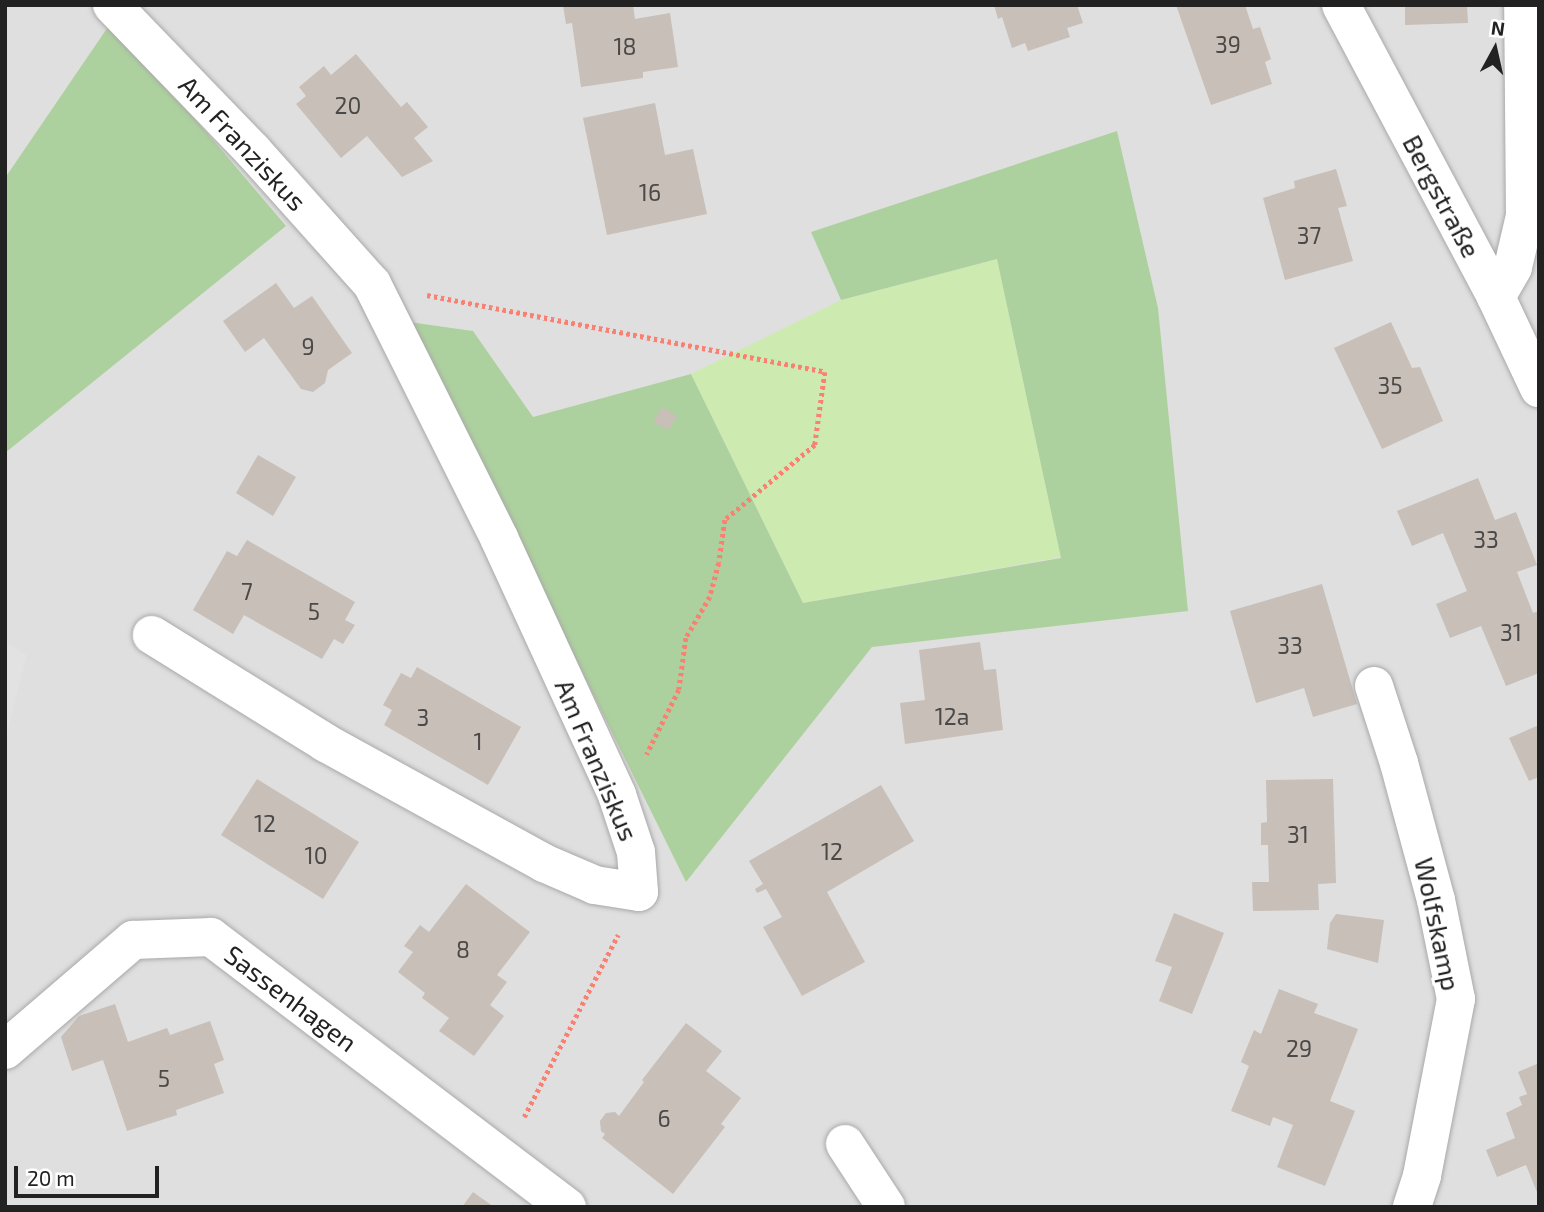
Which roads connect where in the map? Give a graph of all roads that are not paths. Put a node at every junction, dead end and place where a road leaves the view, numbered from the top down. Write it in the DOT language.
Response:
graph roads {
  1 [pos="112,5"];
  2 [pos="1341,5"];
  3 [pos="1523,5"];
  4 [pos="1496,297"];
  5 [pos="1539,388"];
  6 [pos="152,635"];
  7 [pos="1374,686"];
  8 [pos="5,1050"];
  9 [pos="845,1144"];
  10 [pos="567,1207"];
  11 [pos="886,1207"];
  12 [pos="1412,1207"];
  1 -- 6 [label="street, Am Franziskus"];
  2 -- 4 [label="street, Bergstraße"];
  3 -- 4 [label="street"];
  4 -- 5 [label="street, Bergstraße"];
  7 -- 12 [label="street, Wolfskamp"];
  8 -- 10 [label="street, Sassenhagen"];
  9 -- 11 [label="street"];
}
